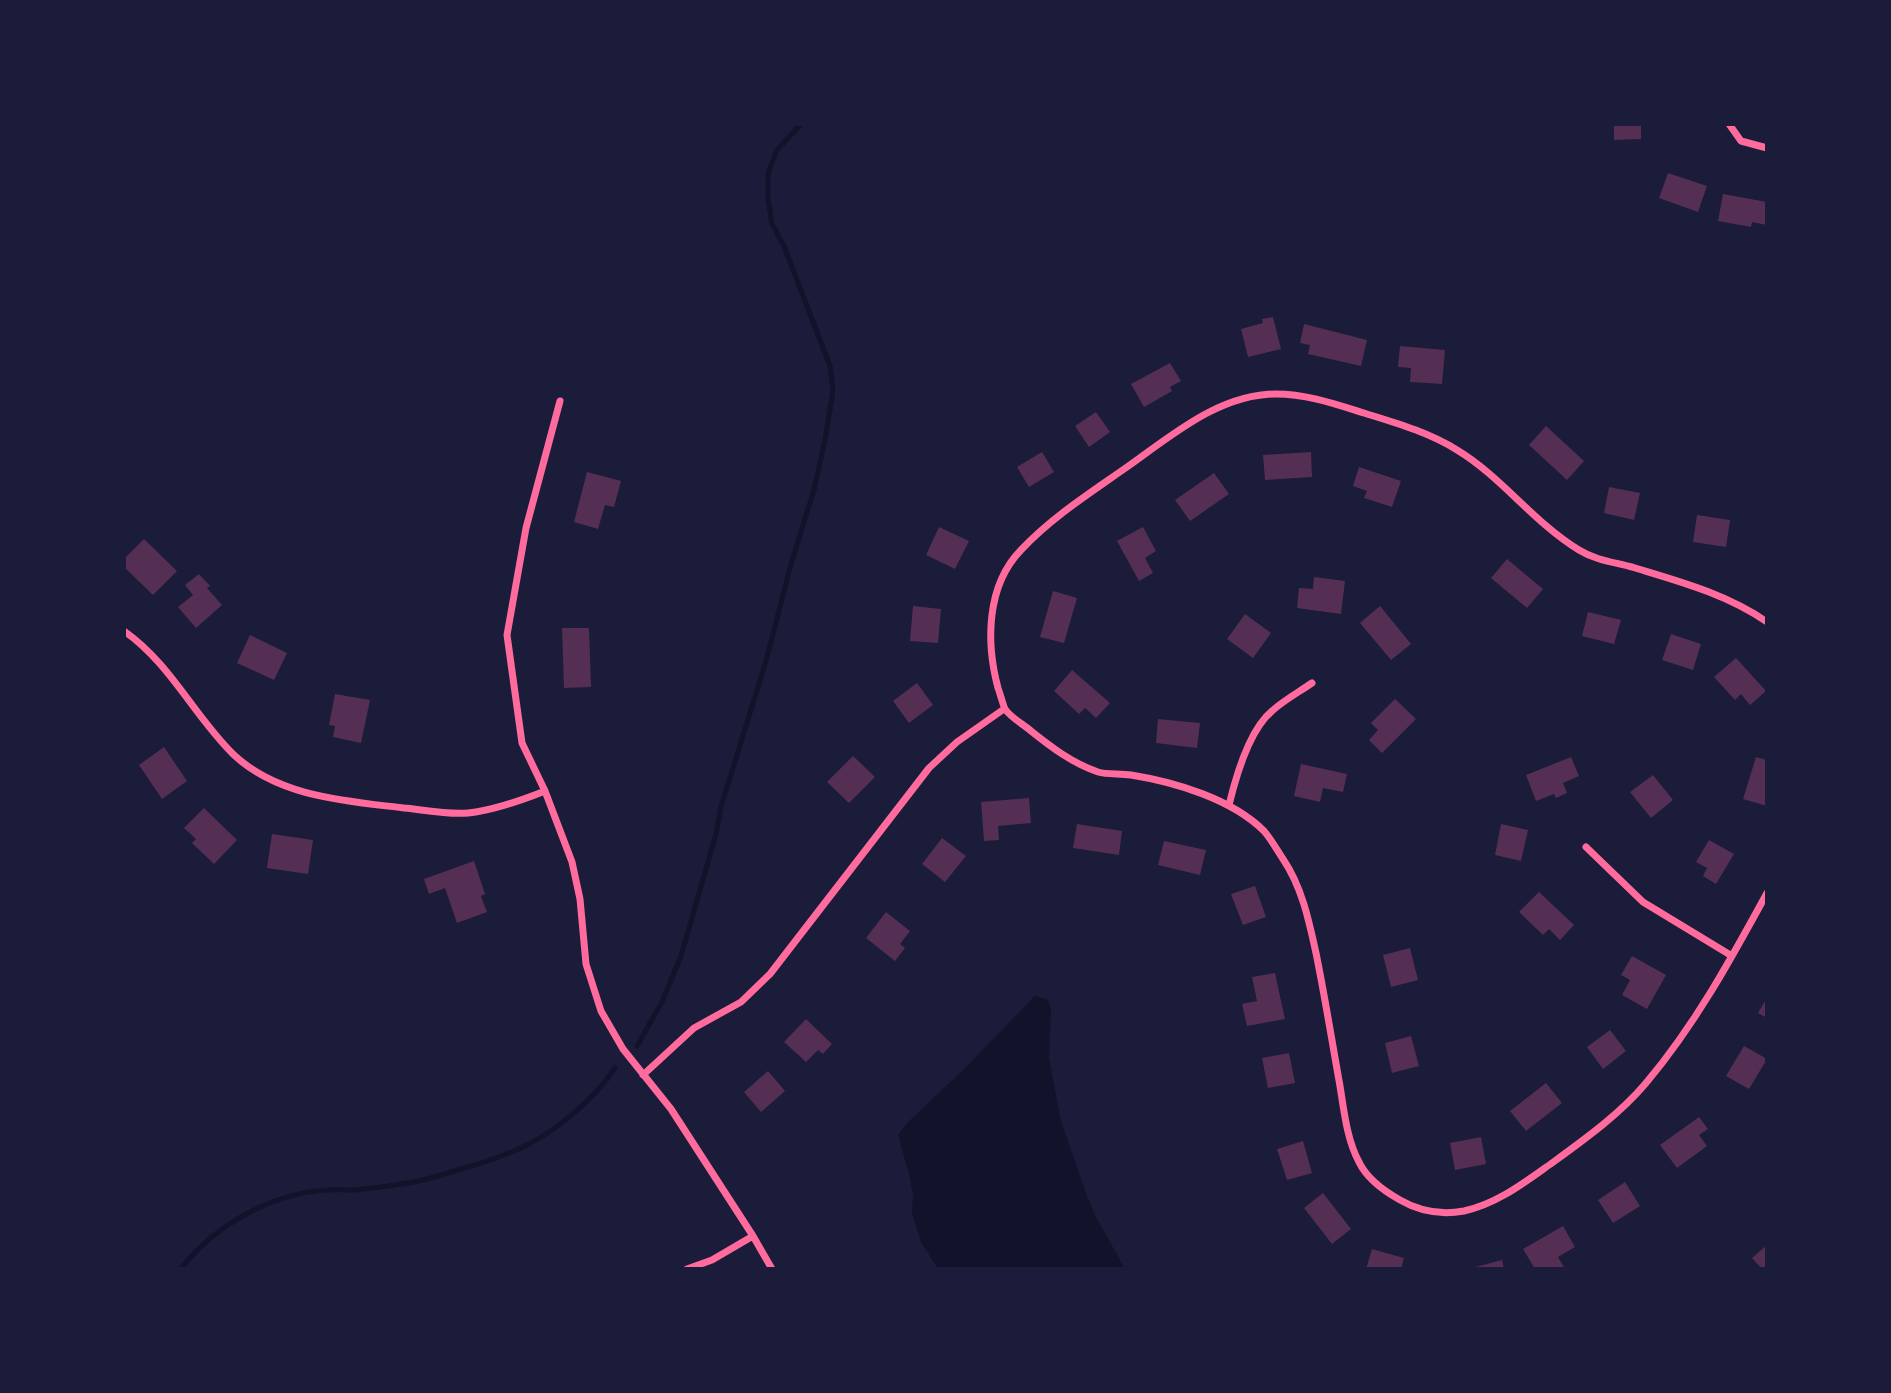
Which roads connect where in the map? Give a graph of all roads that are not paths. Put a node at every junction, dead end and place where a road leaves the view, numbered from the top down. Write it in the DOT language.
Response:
graph roads {
  1 [pos="1728,124"];
  2 [pos="1767,148"];
  3 [pos="560,401"];
  4 [pos="1767,622"];
  5 [pos="124,631"];
  6 [pos="1312,683"];
  7 [pos="1004,709"];
  8 [pos="545,791"];
  9 [pos="1229,804"];
  10 [pos="1586,847"];
  11 [pos="1767,893"];
  12 [pos="1732,956"];
  13 [pos="643,1075"];
  14 [pos="753,1236"];
  15 [pos="687,1269"];
  16 [pos="772,1269"];
  1 -- 2 [label="street"];
  3 -- 8 [label="street"];
  4 -- 7 [label="street"];
  5 -- 8 [label="street"];
  6 -- 9 [label="street"];
  7 -- 9 [label="street"];
  7 -- 13 [label="street"];
  8 -- 13 [label="street"];
  9 -- 12 [label="street"];
  10 -- 12 [label="street"];
  11 -- 12 [label="street"];
  13 -- 14 [label="street"];
  14 -- 15 [label="street"];
  14 -- 16 [label="street"];
}
